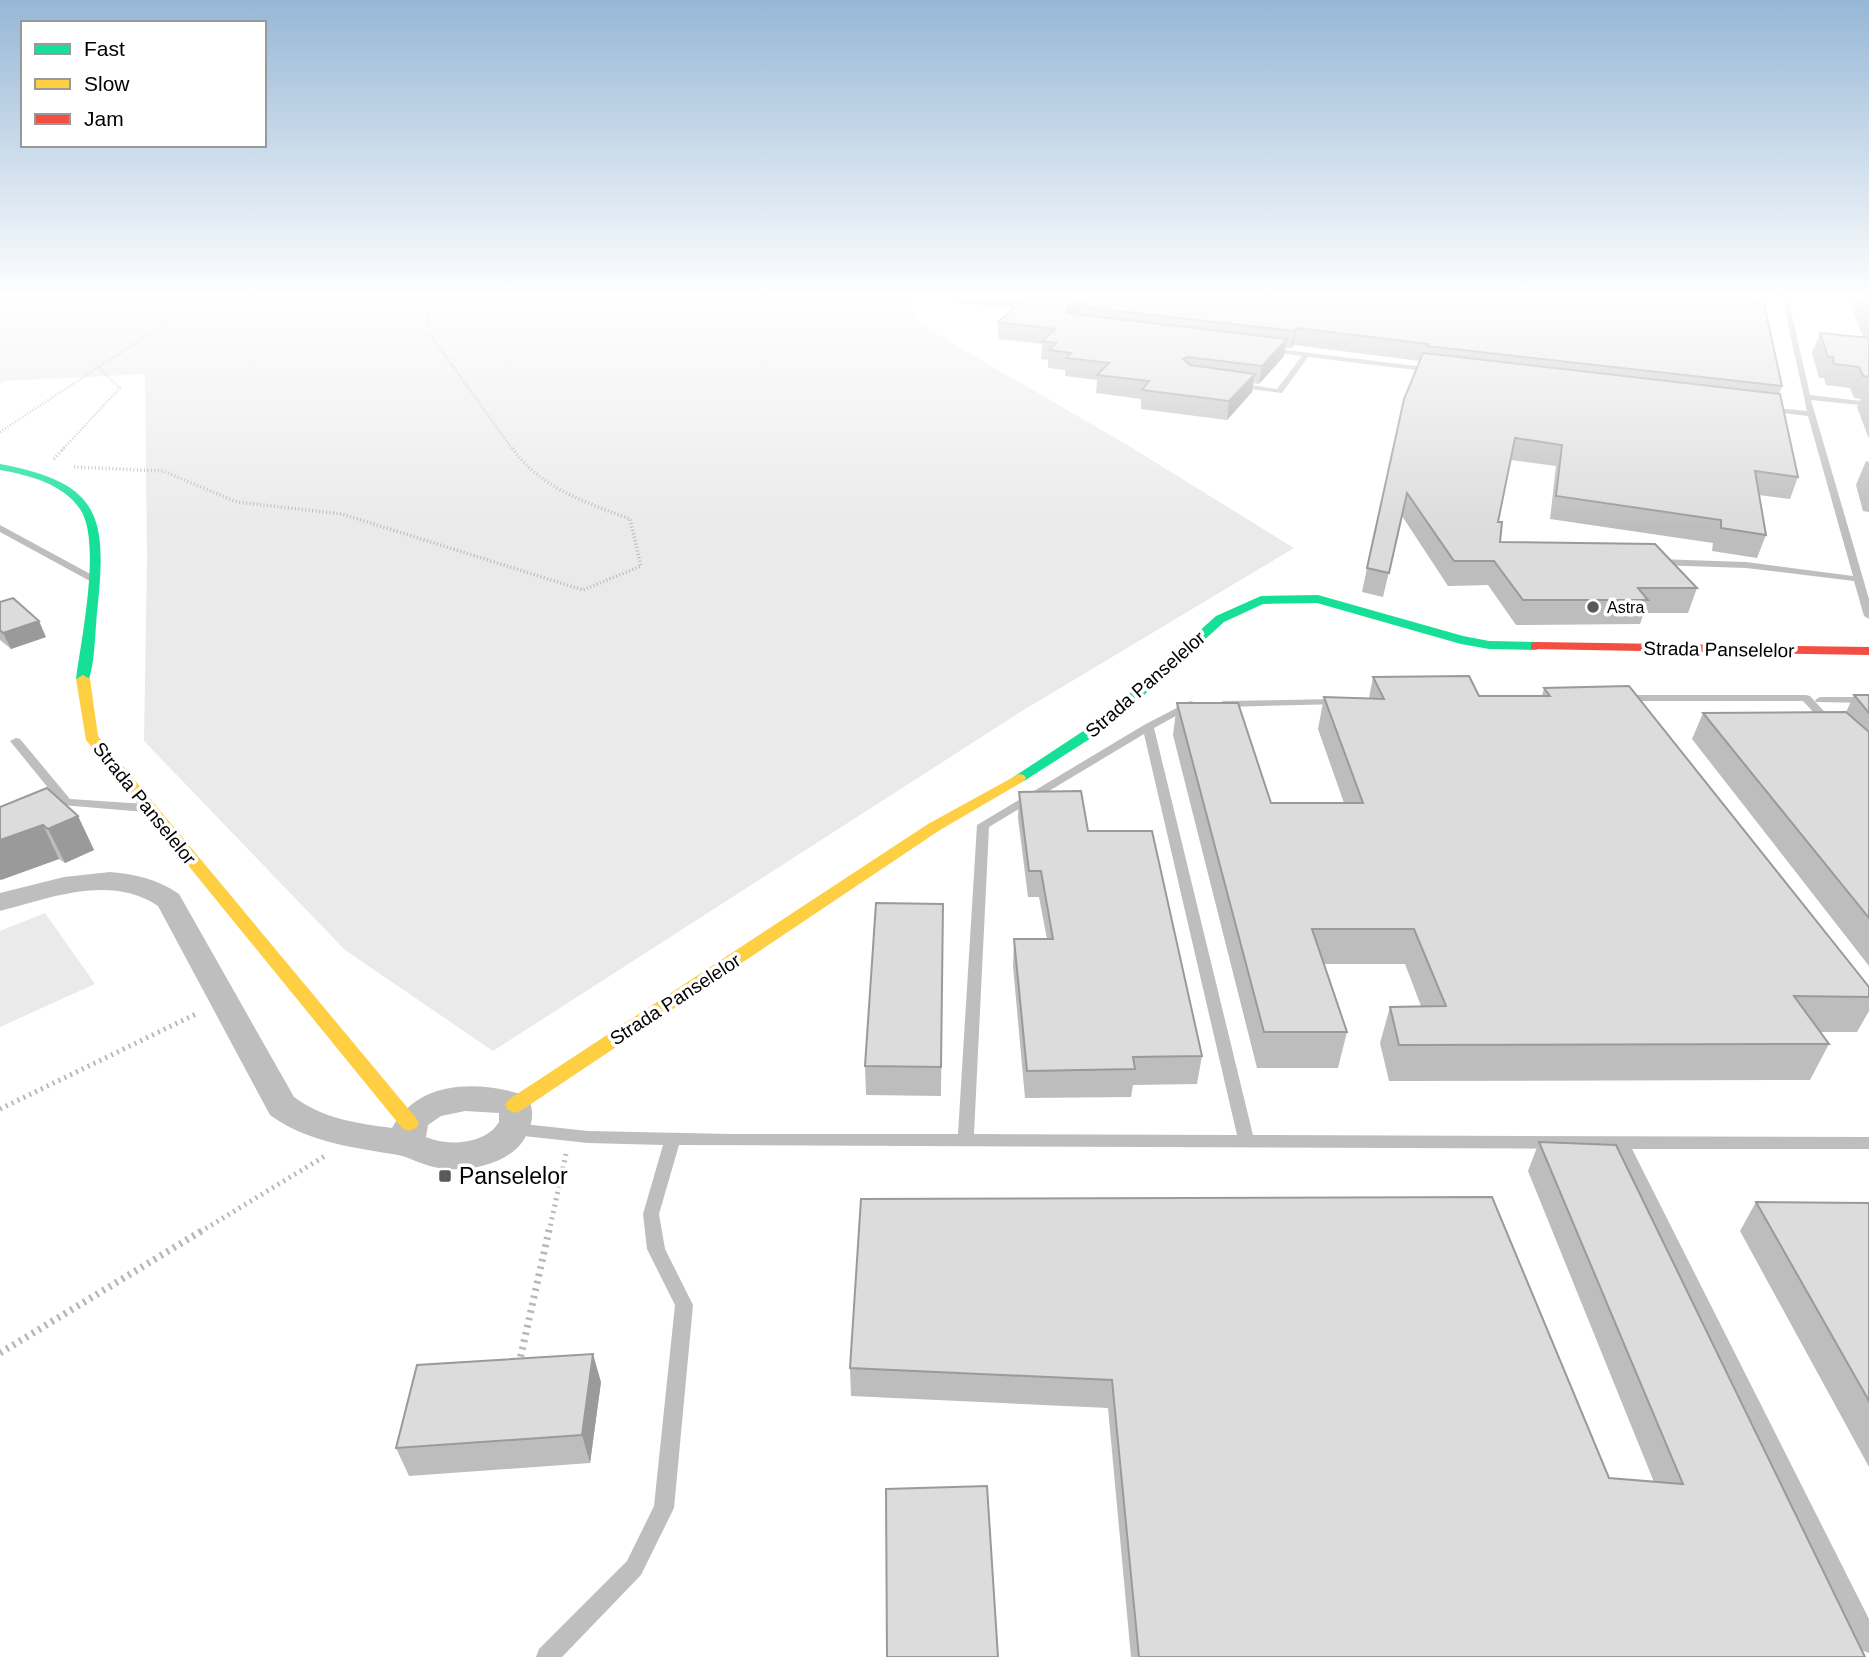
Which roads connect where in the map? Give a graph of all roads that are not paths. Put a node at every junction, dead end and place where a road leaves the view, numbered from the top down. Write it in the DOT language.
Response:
graph roads {
  1 [pos="1292,374"];
  2 [pos="1802,374"];
  3 [pos="1227,384"];
  4 [pos="1807,397"];
  5 [pos="1869,404"];
  6 [pos="1757,408"];
  7 [pos="1811,414"];
  8 [pos="0,467"];
  9 [pos="0,528"];
  10 [pos="1639,561"];
  11 [pos="91,578"];
  12 [pos="1858,579"];
  13 [pos="1869,616"];
  14 [pos="1869,651"];
  15 [pos="1616,698"];
  16 [pos="1630,698"];
  17 [pos="1819,700"];
  18 [pos="1869,700"];
  19 [pos="1353,702"];
  20 [pos="1200,704"];
  21 [pos="1214,704"];
  22 [pos="1647,720"];
  23 [pos="1148,727"];
  24 [pos="1842,736"];
  25 [pos="16,741"];
  26 [pos="149,809"];
  27 [pos="0,902"];
  28 [pos="514,1117"];
  29 [pos="409,1133"];
  30 [pos="966,1139"];
  31 [pos="672,1140"];
  32 [pos="1246,1140"];
  33 [pos="1620,1141"];
  34 [pos="1869,1143"];
  35 [pos="1869,1642"];
  36 [pos="547,1657"];
  1 -- 3 [label="lane"];
  2 -- 4 [label="lane"];
  4 -- 5 [label="lane"];
  4 -- 7 [label="lane"];
  6 -- 7 [label="lane"];
  7 -- 12 [label="lane"];
  8 -- 11 [label="street, Strada Panselelor"];
  9 -- 11 [label="lane"];
  10 -- 12 [label="lane"];
  11 -- 26 [label="street, Strada Panselelor"];
  12 -- 13 [label="lane"];
  14 -- 28 [label="street, Strada Panselelor"];
  15 -- 16 [label="lane"];
  16 -- 22 [label="lane"];
  16 -- 24 [label="lane"];
  17 -- 18 [label="lane"];
  19 -- 21 [label="lane"];
  20 -- 23 [label="lane"];
  23 -- 30 [label="lane"];
  23 -- 32 [label="lane"];
  25 -- 26 [label="lane"];
  26 -- 29 [label="street, Strada Panselelor"];
  27 -- 29 [label="street, Strada Panselelor"];
  28 -- 29 [label="street"];
  28 -- 29 [label="street, Strada Panselelor"];
  28 -- 31 [label="lane"];
  30 -- 31 [label="lane"];
  30 -- 32 [label="lane"];
  31 -- 36 [label="lane"];
  32 -- 33 [label="lane"];
  33 -- 34 [label="lane"];
  33 -- 35 [label="lane"];
}
